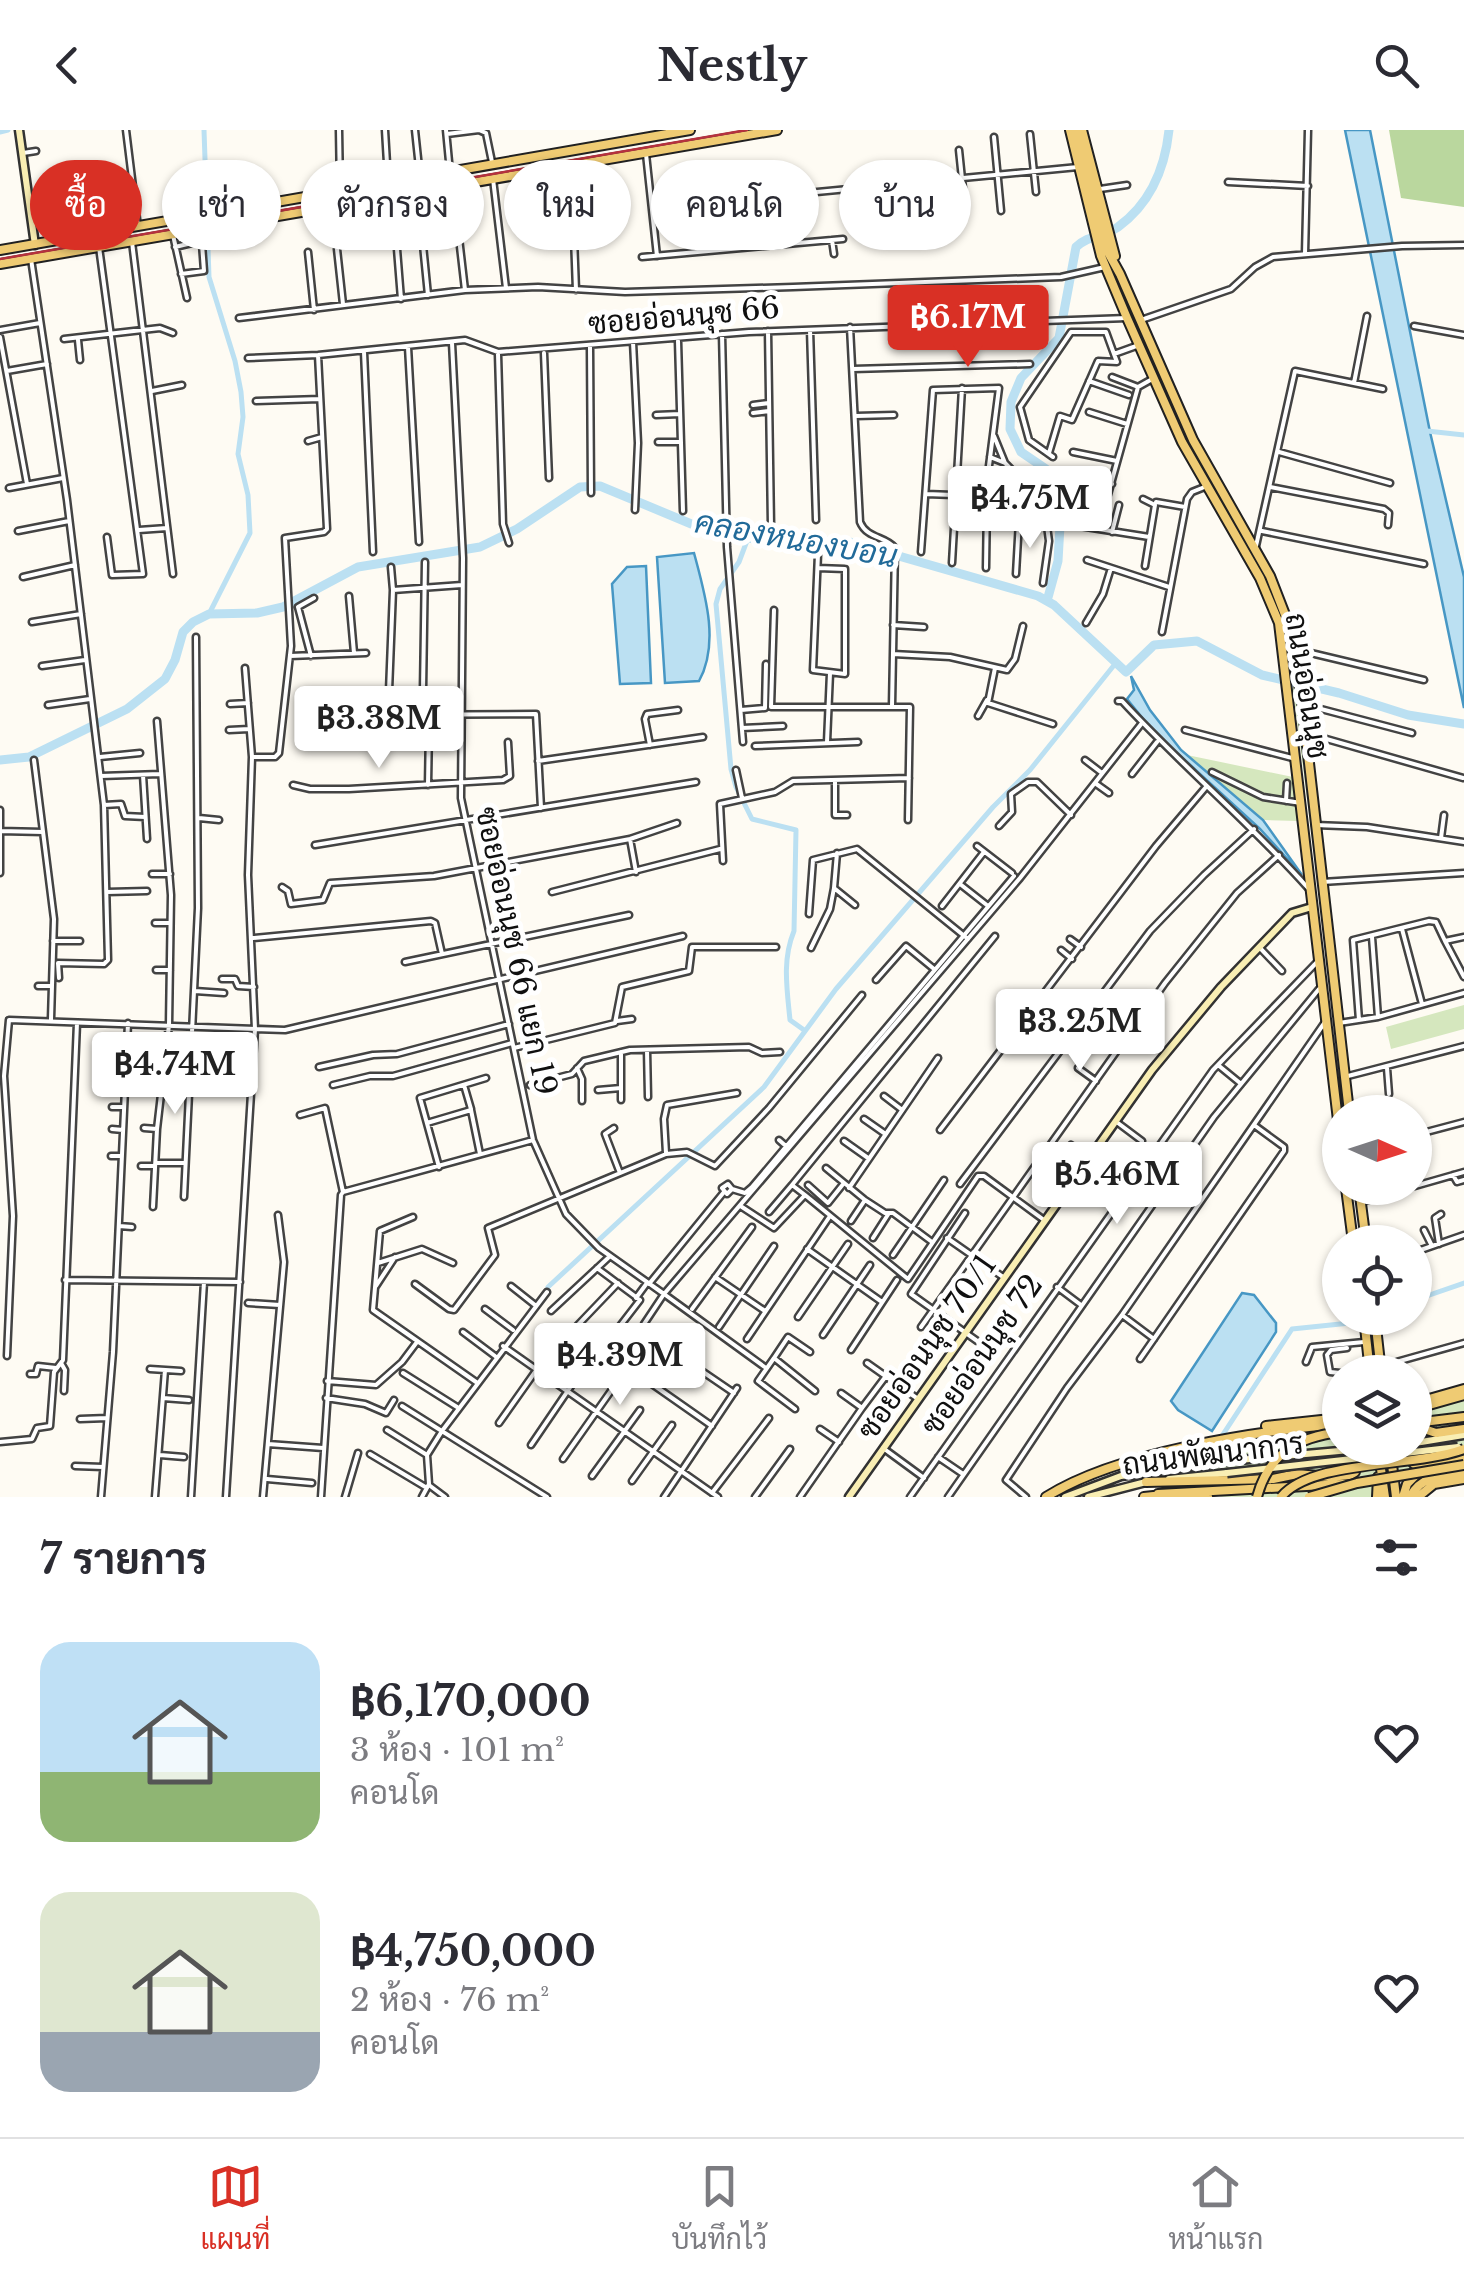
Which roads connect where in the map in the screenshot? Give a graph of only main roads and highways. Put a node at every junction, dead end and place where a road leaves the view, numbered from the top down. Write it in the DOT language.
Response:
graph roads {
  1 [pos="690,130"];
  2 [pos="777,130"];
  3 [pos="1076,130"];
  4 [pos="577,150"];
  5 [pos="579,160"];
  6 [pos="606,160"];
  7 [pos="504,177"];
  8 [pos="0,250"];
  9 [pos="0,264"];
  10 [pos="1116,276"];
  11 [pos="1324,905"];
  12 [pos="1312,906"];
  13 [pos="1335,1095"];
  14 [pos="1347,1095"];
  15 [pos="1464,1392"];
  16 [pos="1432,1401"];
  17 [pos="1464,1417"];
  18 [pos="1322,1419"];
  19 [pos="1322,1422"];
  20 [pos="1432,1422"];
  21 [pos="1432,1431"];
  22 [pos="1464,1432"];
  23 [pos="1436,1433"];
  24 [pos="1322,1434"];
  25 [pos="1432,1434"];
  26 [pos="1209,1442"];
  27 [pos="1464,1447"];
  28 [pos="1434,1464"];
  29 [pos="1357,1465"];
  30 [pos="1379,1465"];
  31 [pos="1380,1465"];
  32 [pos="1395,1465"];
  33 [pos="1464,1468"];
  34 [pos="1146,1482"];
  35 [pos="1358,1483"];
  36 [pos="1194,1493"];
  37 [pos="1163,1494"];
  38 [pos="1046,1497"];
  39 [pos="1144,1497"];
  40 [pos="1208,1497"];
  41 [pos="1258,1497"];
  42 [pos="1280,1497"];
  43 [pos="1309,1497"];
  44 [pos="1381,1497"];
  45 [pos="1403,1497"];
  46 [pos="1418,1497"];
  1 -- 4 [label="main road"];
  2 -- 6 [label="main road"];
  3 -- 10 [label="main road, ถนนอ่อนนุช"];
  3 -- 10 [label="main road, ถนนอ่อนนุช"];
  3 -- 10 [label="main road, ถนนอ่อนนุช"];
  4 -- 5 [label="main road"];
  4 -- 8 [label="main road"];
  7 -- 9 [label="main road"];
  10 -- 11 [label="main road, ถนนอ่อนนุช"];
  10 -- 12 [label="main road, ถนนอ่อนนุช"];
  11 -- 12 [label="main road"];
  11 -- 14 [label="main road, ถนนอ่อนนุช"];
  12 -- 13 [label="main road, ถนนอ่อนนุช"];
  15 -- 16 [label="main road"];
  17 -- 20 [label="main road"];
  18 -- 26 [label="main road"];
  19 -- 26 [label="main road"];
  21 -- 23 [label="main road"];
  22 -- 23 [label="main road"];
  23 -- 25 [label="main road"];
  24 -- 41 [label="main road, bridge"];
  26 -- 38 [label="main road"];
  27 -- 42 [label="main road, bridge"];
  28 -- 33 [label="main road"];
  28 -- 45 [label="main road"];
  29 -- 34 [label="main road"];
  30 -- 44 [label="main road"];
  31 -- 44 [label="main road"];
  32 -- 45 [label="main road"];
  33 -- 35 [label="main road, bridge"];
  33 -- 45 [label="main road, bridge"];
  33 -- 46 [label="main road"];
  35 -- 36 [label="main road, bridge"];
  35 -- 43 [label="main road, bridge"];
  36 -- 37 [label="main road"];
  36 -- 40 [label="main road"];
  37 -- 39 [label="main road"];
}
